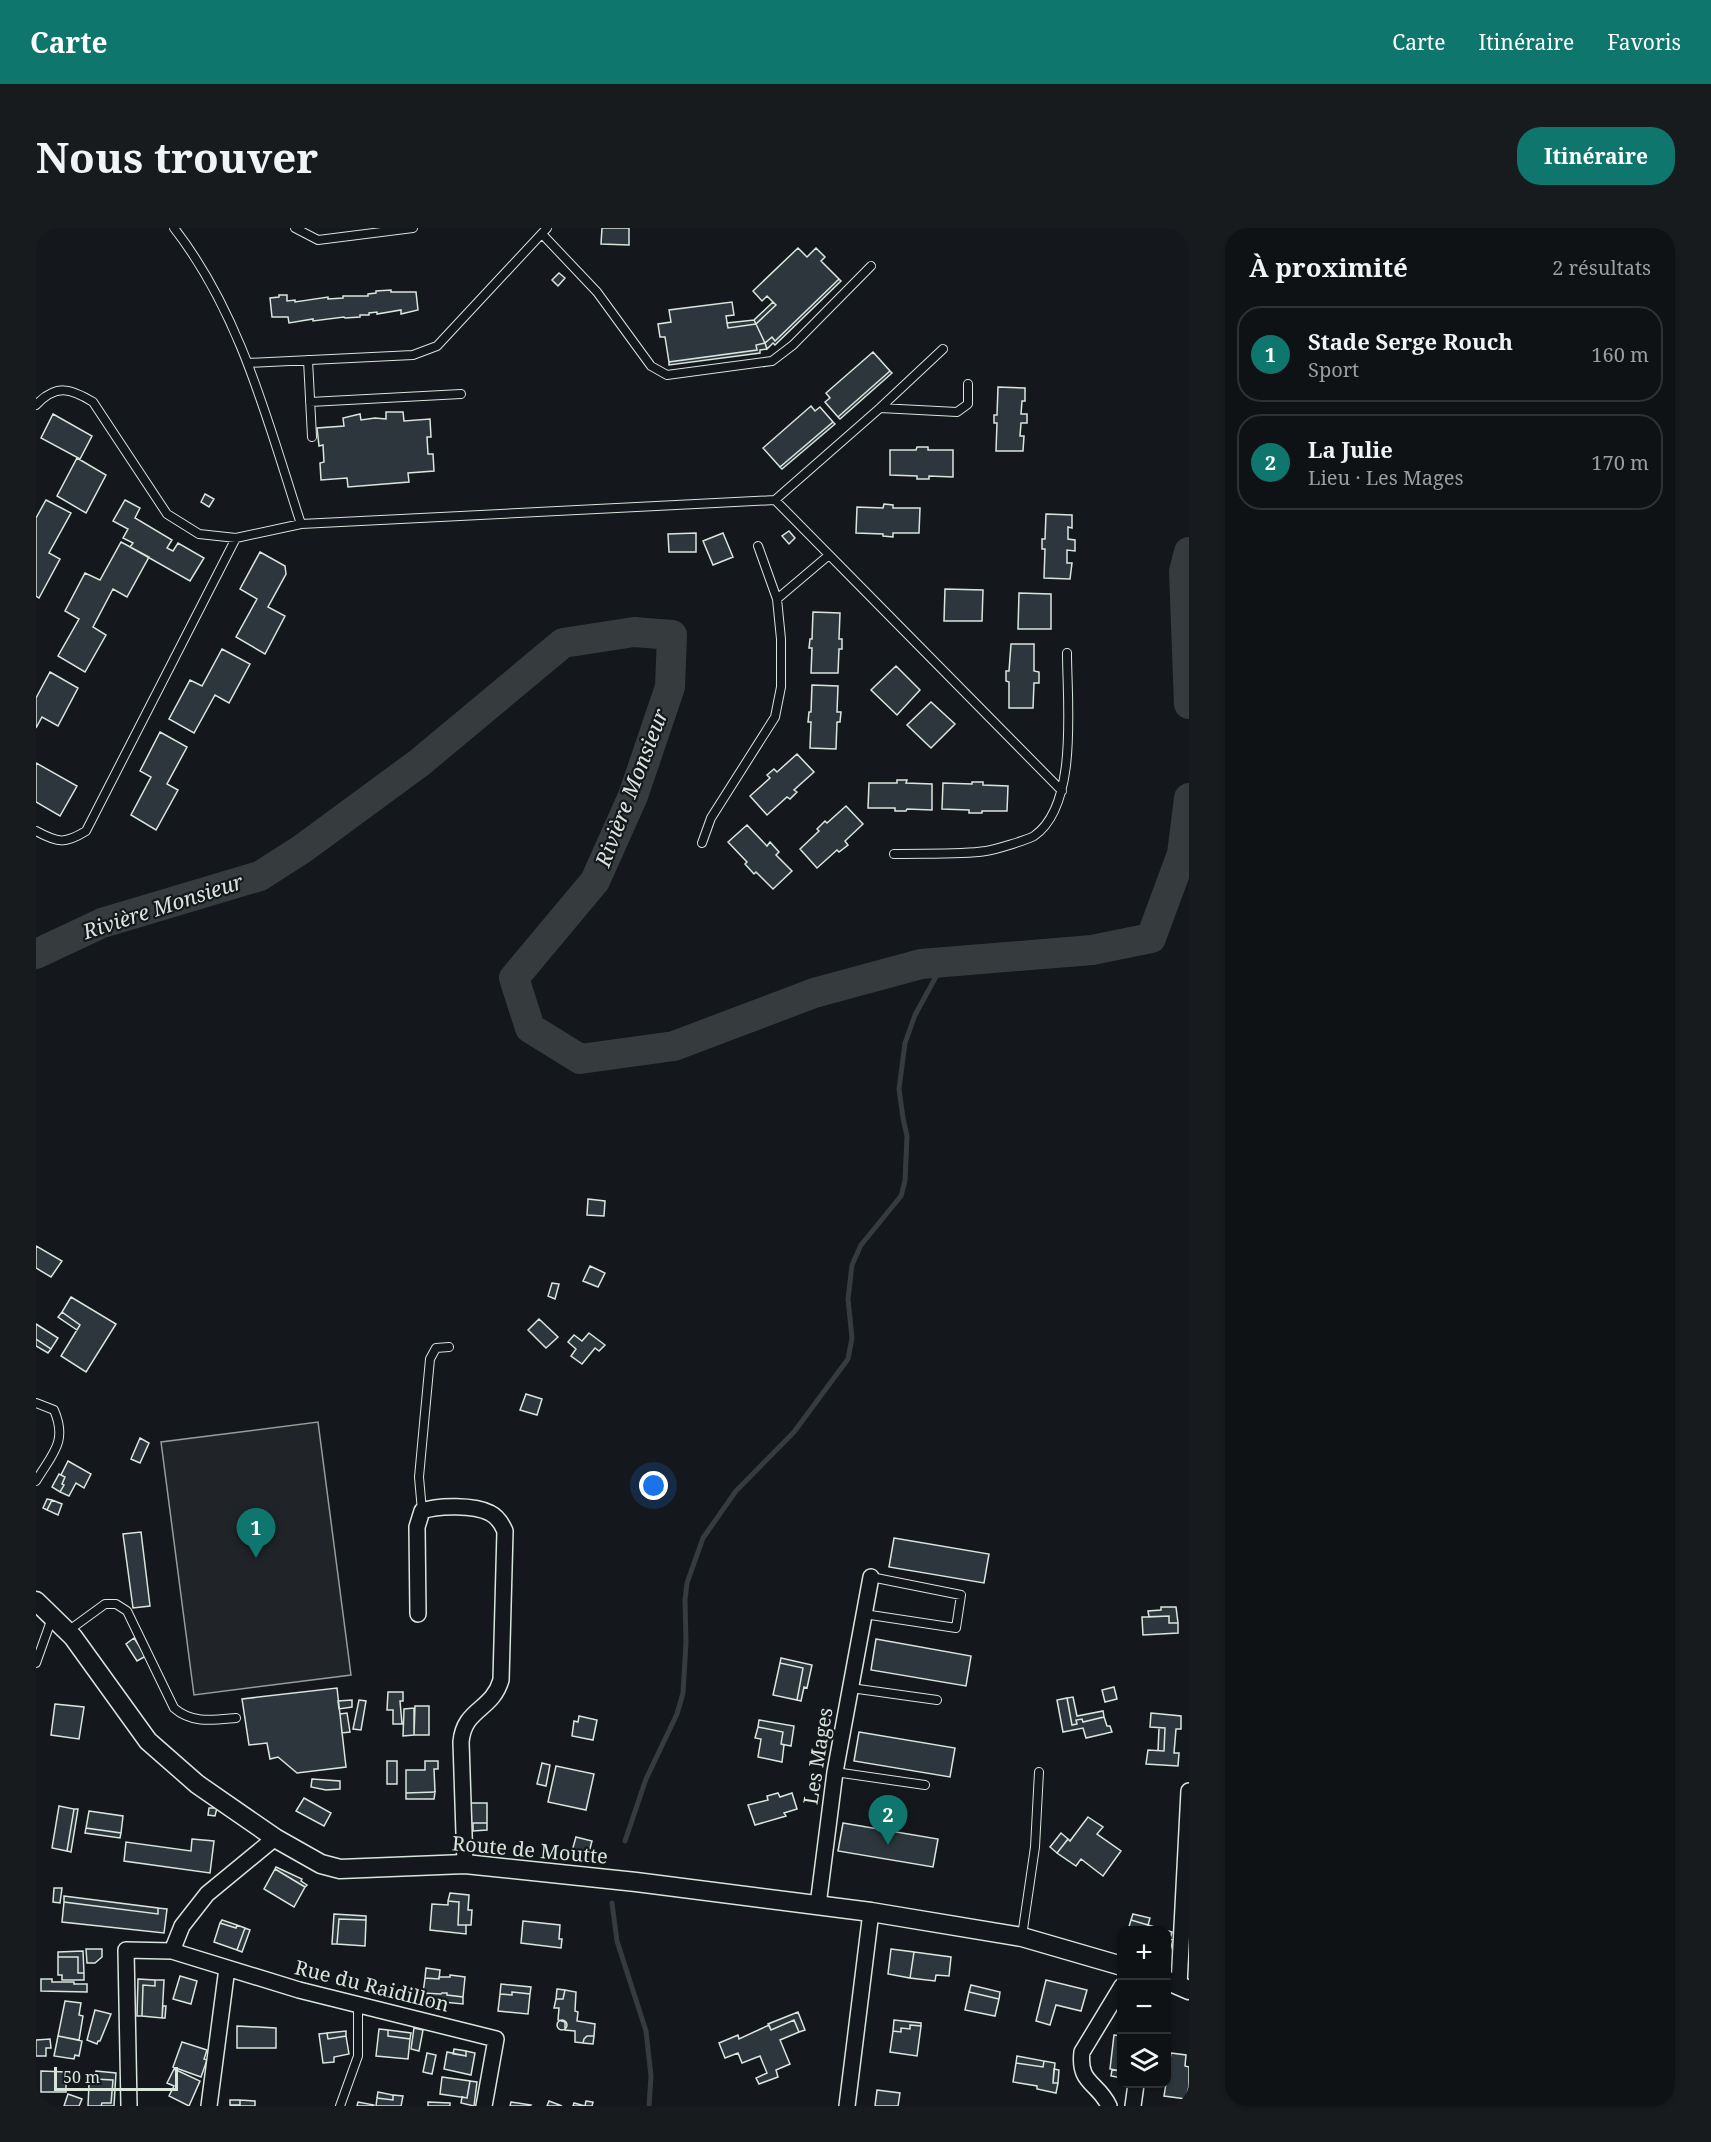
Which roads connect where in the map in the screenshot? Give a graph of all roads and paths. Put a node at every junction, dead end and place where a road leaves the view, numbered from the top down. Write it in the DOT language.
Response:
graph roads {
  1 [pos="174,228"];
  2 [pos="296,228"];
  3 [pos="413,228"];
  4 [pos="544,231"];
  5 [pos="872,266"];
  6 [pos="943,349"];
  7 [pos="308,360"];
  8 [pos="248,363"];
  9 [pos="968,384"];
  10 [pos="461,394"];
  11 [pos="310,402"];
  12 [pos="36,405"];
  13 [pos="880,408"];
  14 [pos="312,437"];
  15 [pos="775,500"];
  16 [pos="301,524"];
  17 [pos="236,538"];
  18 [pos="758,546"];
  19 [pos="829,555"];
  20 [pos="777,599"];
  21 [pos="1067,654"];
  22 [pos="1062,791"];
  23 [pos="36,831"];
  24 [pos="702,843"];
  25 [pos="894,854"];
  26 [pos="449,1347"];
  27 [pos="36,1403"];
  28 [pos="36,1481"];
  29 [pos="422,1511"];
  30 [pos="871,1577"];
  31 [pos="36,1601"];
  32 [pos="418,1614"];
  33 [pos="864,1614"];
  34 [pos="53,1617"];
  35 [pos="68,1631"];
  36 [pos="36,1663"];
  37 [pos="851,1688"];
  38 [pos="937,1700"];
  39 [pos="236,1718"];
  40 [pos="836,1772"];
  41 [pos="1039,1772"];
  42 [pos="925,1785"];
  43 [pos="1189,1791"];
  44 [pos="275,1838"];
  45 [pos="465,1864"];
  46 [pos="818,1905"];
  47 [pos="871,1912"];
  48 [pos="1022,1937"];
  49 [pos="172,1951"];
  50 [pos="1117,1965"];
  51 [pos="227,1968"];
  52 [pos="1178,1985"];
  53 [pos="1117,1994"];
  54 [pos="358,2005"];
  55 [pos="1135,2088"];
  56 [pos="129,2106"];
  57 [pos="209,2106"];
  58 [pos="340,2106"];
  59 [pos="484,2106"];
  60 [pos="846,2106"];
  61 [pos="1109,2106"];
  62 [pos="1133,2106"];
  1 -- 8 [label="lane"];
  2 -- 3 [label="lane"];
  4 -- 5 [label="lane"];
  4 -- 7 [label="lane"];
  6 -- 13 [label="lane"];
  7 -- 8 [label="lane"];
  7 -- 11 [label="lane"];
  8 -- 16 [label="lane"];
  9 -- 13 [label="lane"];
  10 -- 11 [label="lane"];
  11 -- 14 [label="lane"];
  12 -- 17 [label="lane"];
  13 -- 15 [label="lane"];
  15 -- 16 [label="lane"];
  15 -- 19 [label="lane"];
  16 -- 17 [label="lane"];
  17 -- 23 [label="lane"];
  18 -- 20 [label="lane"];
  19 -- 20 [label="lane"];
  19 -- 22 [label="lane"];
  20 -- 24 [label="lane"];
  21 -- 22 [label="lane"];
  22 -- 25 [label="lane"];
  26 -- 29 [label="lane"];
  27 -- 28 [label="lane"];
  29 -- 32 [label="street"];
  29 -- 45 [label="street"];
  30 -- 33 [label="street, Les Mages"];
  30 -- 33 [label="lane, Les Mages"];
  31 -- 34 [label="street, Route de Moutte"];
  33 -- 37 [label="street, Les Mages"];
  34 -- 35 [label="street, Route de Moutte"];
  34 -- 36 [label="lane"];
  35 -- 39 [label="lane"];
  35 -- 44 [label="street, Route de Moutte"];
  37 -- 38 [label="lane"];
  37 -- 40 [label="street, Les Mages"];
  40 -- 42 [label="lane"];
  40 -- 46 [label="street, Les Mages"];
  41 -- 48 [label="lane"];
  43 -- 52 [label="street"];
  44 -- 45 [label="street, Route de Moutte"];
  44 -- 49 [label="street"];
  45 -- 46 [label="street, Route de Moutte"];
  46 -- 47 [label="street, Route de Moutte"];
  47 -- 48 [label="street, Route de Moutte"];
  47 -- 60 [label="street"];
  48 -- 50 [label="street, Route de Moutte"];
  49 -- 51 [label="street, Rue du Raidillon"];
  49 -- 56 [label="street, Rue du Raidillon"];
  51 -- 54 [label="street, Rue du Raidillon"];
  51 -- 57 [label="street"];
  53 -- 61 [label="street"];
  54 -- 58 [label="lane"];
  54 -- 59 [label="street, Rue du Raidillon"];
  55 -- 62 [label="street"];
}
